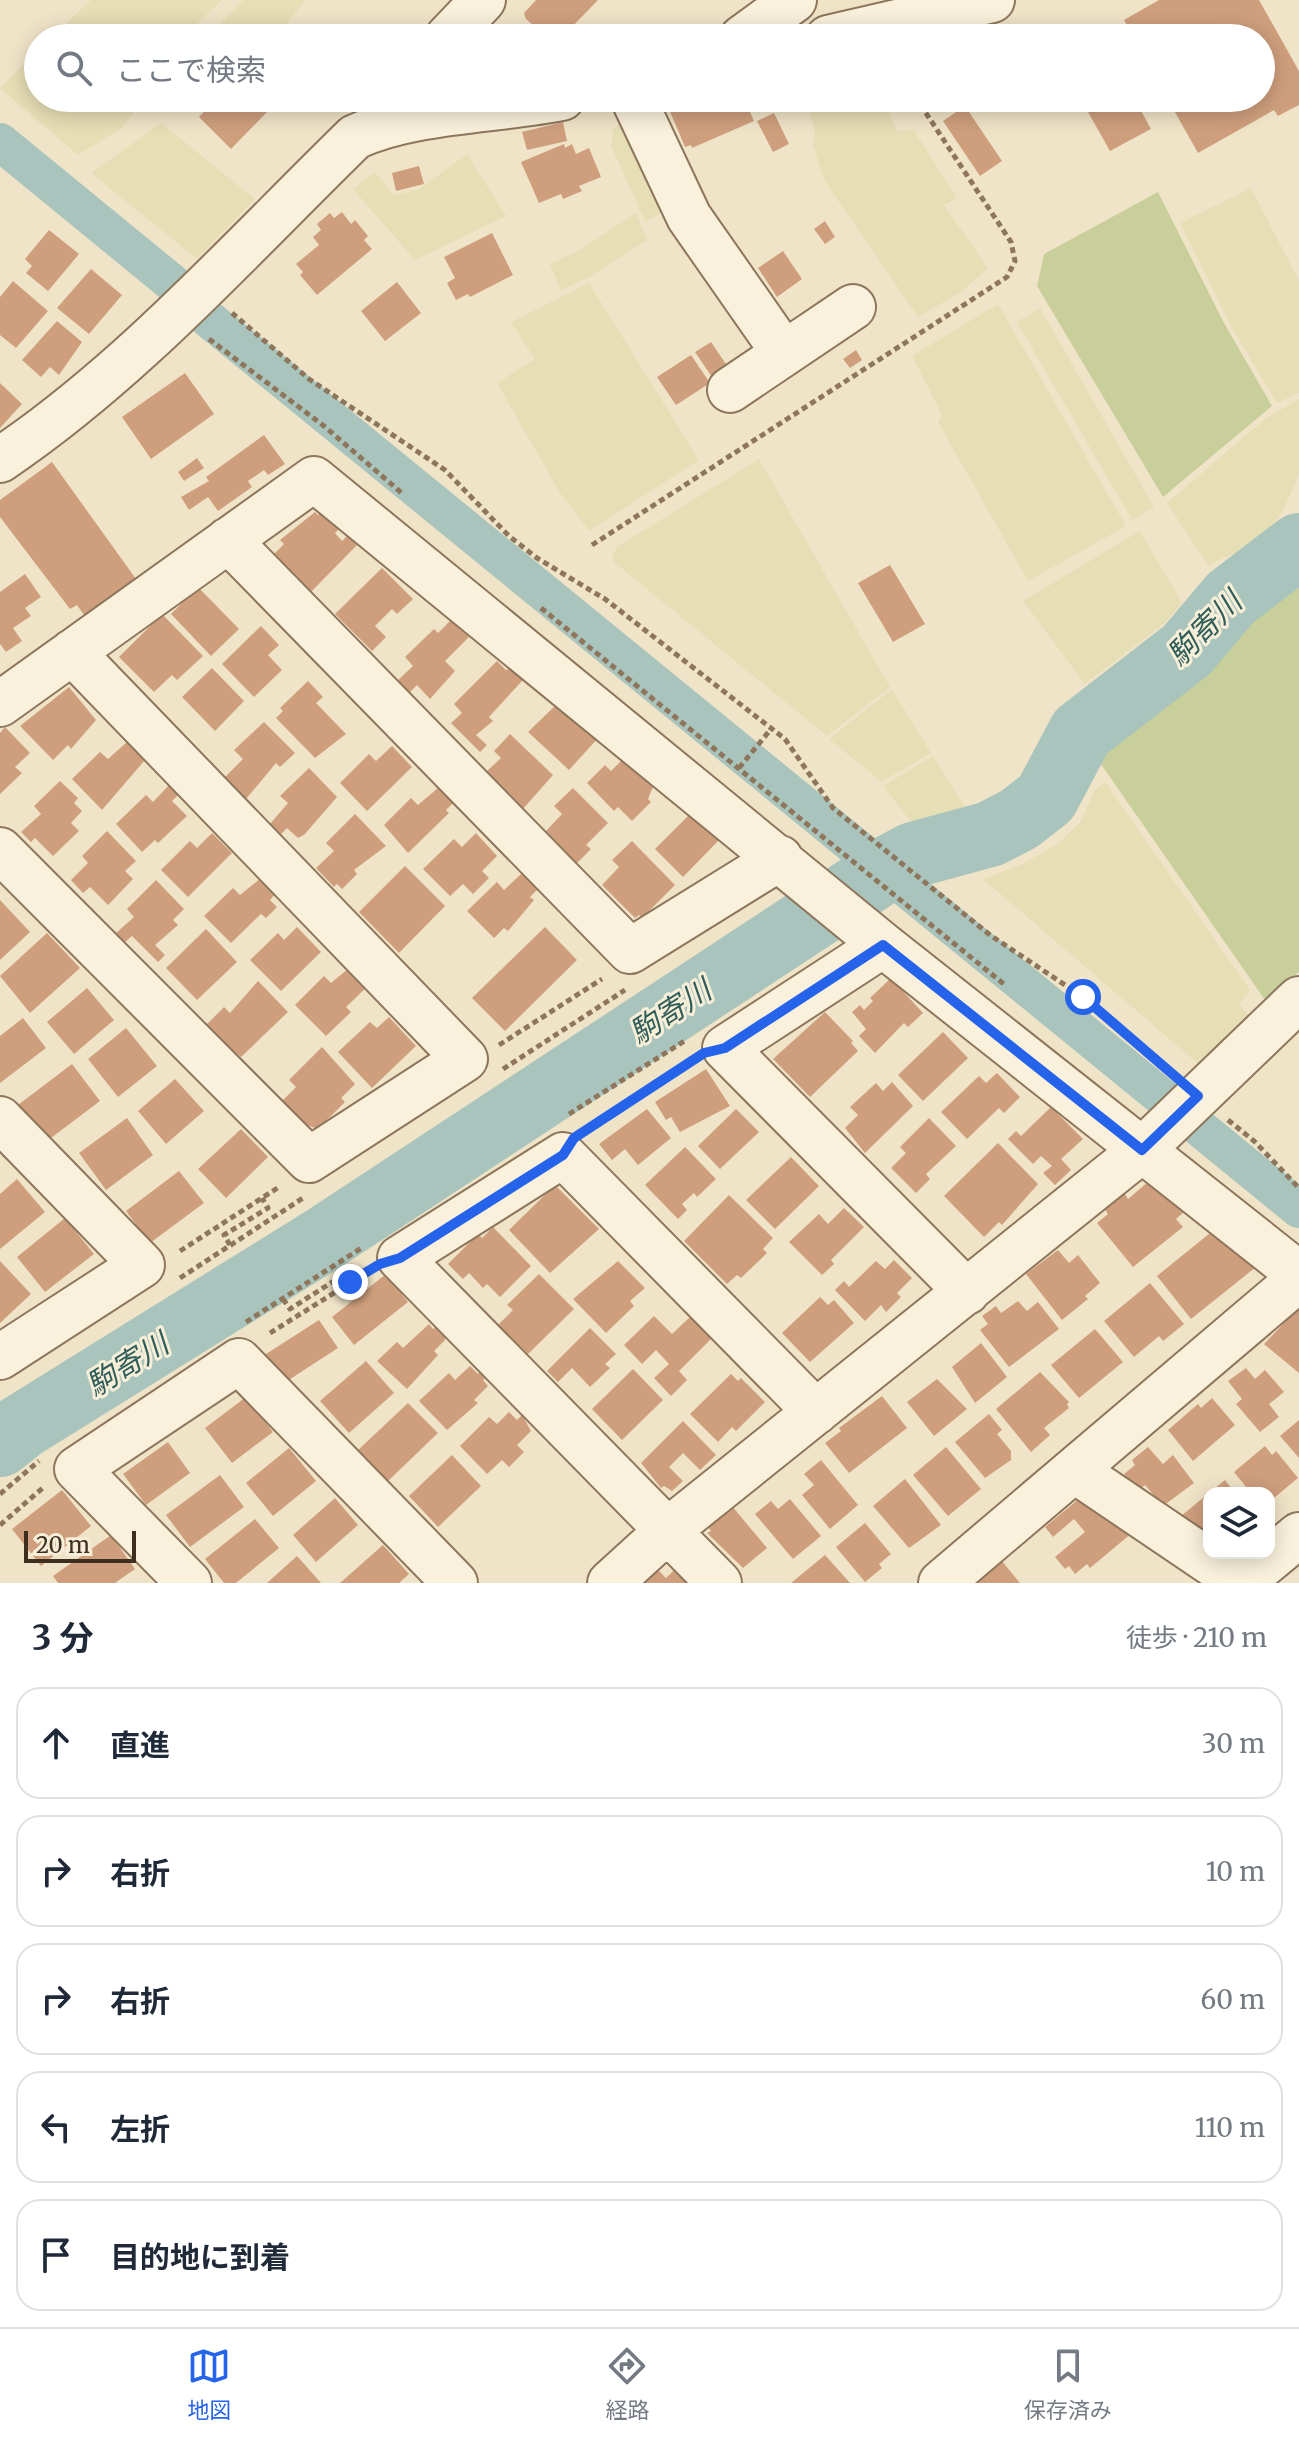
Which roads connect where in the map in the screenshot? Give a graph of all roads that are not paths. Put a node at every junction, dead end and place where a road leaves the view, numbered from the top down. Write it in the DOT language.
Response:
graph roads {
  1 [pos="483,0"];
  2 [pos="794,0"];
  3 [pos="992,0"];
  4 [pos="460,24"];
  5 [pos="761,24"];
  6 [pos="888,24"];
  7 [pos="416,112"];
  8 [pos="640,112"];
  9 [pos="853,307"];
  10 [pos="784,353"];
  11 [pos="730,390"];
  12 [pos="0,460"];
  13 [pos="228,540"];
  14 [pos="72,652"];
  15 [pos="0,704"];
  16 [pos="0,850"];
  17 [pos="793,868"];
  18 [pos="870,934"];
  19 [pos="1299,999"];
  20 [pos="0,1119"];
  21 [pos="1142,1150"];
  22 [pos="1299,1277"];
  23 [pos="967,1292"];
  24 [pos="0,1357"];
  25 [pos="816,1412"];
  26 [pos="1074,1470"];
  27 [pos="667,1531"];
  28 [pos="1299,1535"];
  29 [pos="189,1583"];
  30 [pos="455,1583"];
  31 [pos="610,1583"];
  32 [pos="719,1583"];
  33 [pos="941,1583"];
  1 -- 4 [label="street"];
  2 -- 5 [label="street"];
  3 -- 6 [label="street"];
  7 -- 12 [label="street"];
  8 -- 10 [label="street"];
  9 -- 10 [label="street"];
  10 -- 11 [label="street"];
  13 -- 14 [label="street"];
  13 -- 17 [label="street"];
  13 -- 17 [label="street"];
  14 -- 15 [label="street"];
  14 -- 16 [label="street"];
  17 -- 18 [label="street"];
  18 -- 21 [label="street"];
  18 -- 23 [label="street"];
  19 -- 21 [label="street"];
  20 -- 24 [label="street"];
  21 -- 22 [label="street"];
  21 -- 23 [label="street"];
  22 -- 26 [label="street"];
  23 -- 25 [label="street"];
  25 -- 27 [label="street"];
  25 -- 27 [label="street"];
  26 -- 28 [label="street"];
  26 -- 33 [label="street"];
  27 -- 31 [label="street"];
  27 -- 32 [label="street"];
  29 -- 30 [label="street"];
}
